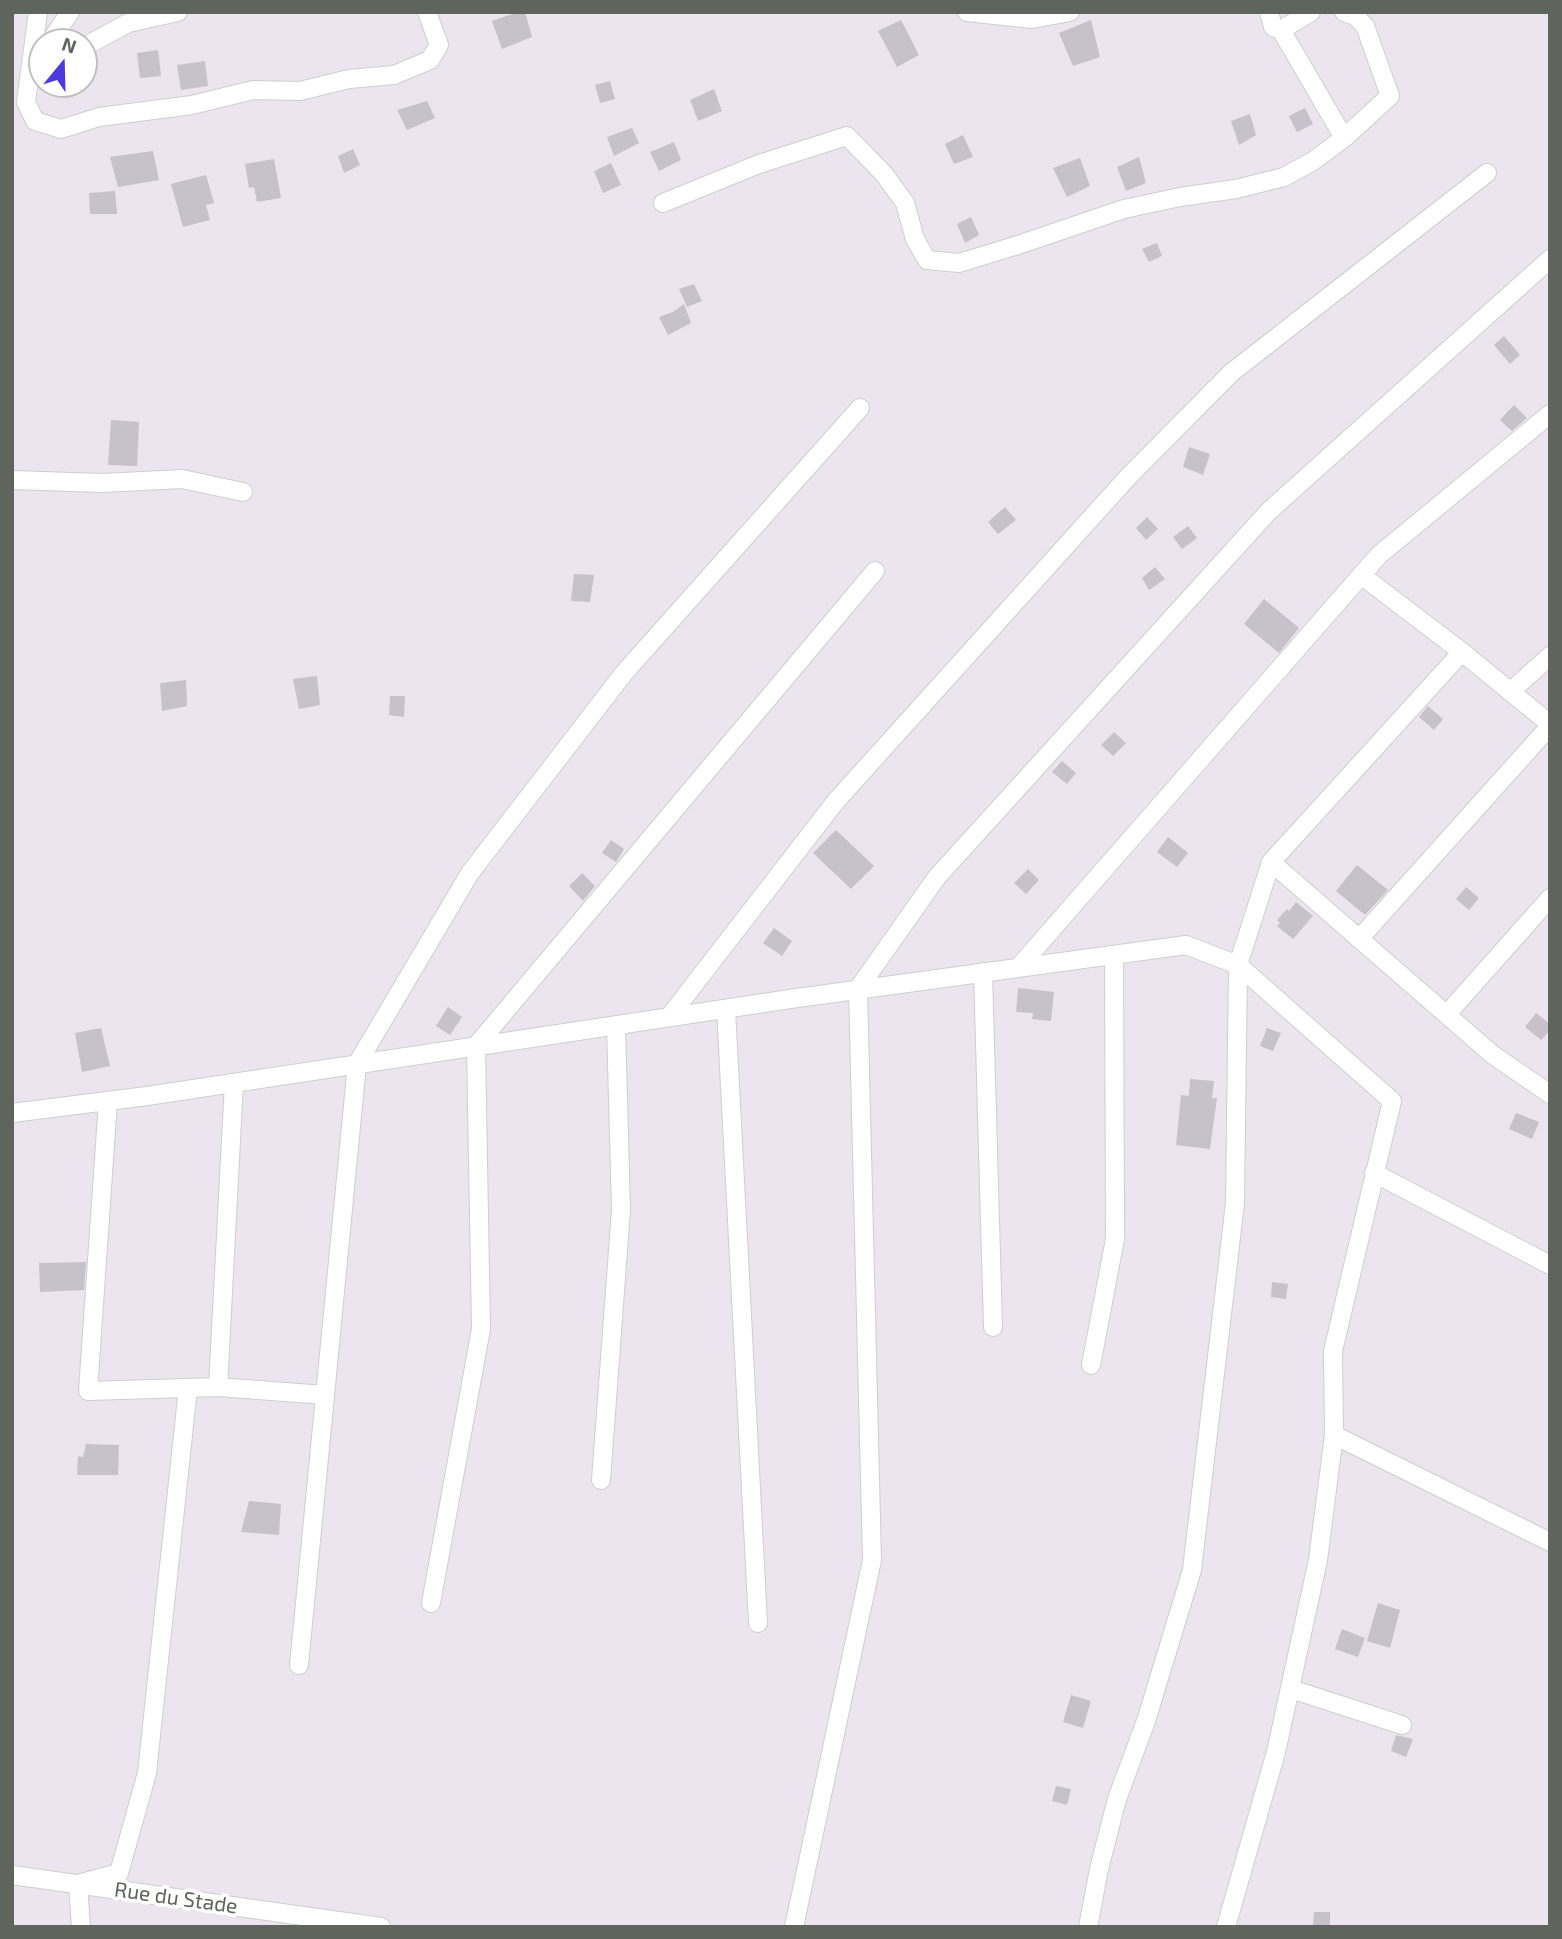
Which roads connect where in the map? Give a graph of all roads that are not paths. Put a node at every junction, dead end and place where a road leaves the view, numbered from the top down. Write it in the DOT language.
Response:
graph roads {
  1 [pos="70,12"];
  2 [pos="178,12"];
  3 [pos="427,12"];
  4 [pos="967,12"];
  5 [pos="1070,12"];
  6 [pos="1269,12"];
  7 [pos="1311,12"];
  8 [pos="1344,12"];
  9 [pos="59,28"];
  10 [pos="1281,30"];
  11 [pos="98,39"];
  12 [pos="28,82"];
  13 [pos="28,95"];
  14 [pos="12,107"];
  15 [pos="1344,138"];
  16 [pos="1487,173"];
  17 [pos="663,203"];
  18 [pos="1550,260"];
  19 [pos="860,408"];
  20 [pos="1550,414"];
  21 [pos="12,480"];
  22 [pos="243,492"];
  23 [pos="875,570"];
  24 [pos="1361,575"];
  25 [pos="1462,652"];
  26 [pos="1550,656"];
  27 [pos="1510,692"];
  28 [pos="1550,725"];
  29 [pos="1270,862"];
  30 [pos="1549,901"];
  31 [pos="1359,939"];
  32 [pos="1114,955"];
  33 [pos="1238,965"];
  34 [pos="1018,968"];
  35 [pos="983,972"];
  36 [pos="858,989"];
  37 [pos="726,1009"];
  38 [pos="1447,1014"];
  39 [pos="670,1017"];
  40 [pos="616,1025"];
  41 [pos="476,1046"];
  42 [pos="357,1064"];
  43 [pos="234,1083"];
  44 [pos="1550,1094"];
  45 [pos="108,1101"];
  46 [pos="12,1114"];
  47 [pos="1374,1173"];
  48 [pos="1550,1265"];
  49 [pos="993,1326"];
  50 [pos="1091,1364"];
  51 [pos="218,1387"];
  52 [pos="188,1388"];
  53 [pos="325,1395"];
  54 [pos="1334,1435"];
  55 [pos="601,1480"];
  56 [pos="1550,1542"];
  57 [pos="431,1602"];
  58 [pos="758,1623"];
  59 [pos="299,1665"];
  60 [pos="1291,1689"];
  61 [pos="1402,1724"];
  62 [pos="12,1875"];
  63 [pos="78,1884"];
  64 [pos="81,1927"];
  65 [pos="381,1927"];
  66 [pos="794,1927"];
  67 [pos="1088,1927"];
  68 [pos="1226,1927"];
  1 -- 9 [label="street"];
  2 -- 11 [label="street"];
  3 -- 13 [label="street"];
  4 -- 5 [label="street"];
  6 -- 10 [label="street"];
  7 -- 10 [label="street"];
  8 -- 15 [label="street"];
  10 -- 15 [label="street"];
  12 -- 14 [label="street"];
  15 -- 17 [label="street"];
  16 -- 39 [label="street"];
  18 -- 36 [label="street"];
  19 -- 42 [label="street"];
  20 -- 24 [label="street"];
  21 -- 22 [label="street"];
  23 -- 41 [label="street"];
  24 -- 25 [label="street"];
  24 -- 34 [label="street"];
  25 -- 27 [label="street"];
  25 -- 29 [label="street"];
  26 -- 27 [label="street"];
  27 -- 28 [label="street"];
  28 -- 31 [label="street"];
  29 -- 31 [label="street"];
  29 -- 33 [label="street"];
  30 -- 38 [label="street"];
  31 -- 38 [label="street"];
  32 -- 33 [label="street"];
  32 -- 34 [label="street"];
  32 -- 50 [label="street"];
  33 -- 47 [label="street"];
  33 -- 67 [label="street"];
  34 -- 35 [label="street"];
  35 -- 36 [label="street"];
  35 -- 49 [label="street"];
  36 -- 37 [label="street"];
  36 -- 66 [label="street"];
  37 -- 39 [label="street"];
  37 -- 58 [label="street"];
  38 -- 44 [label="street"];
  39 -- 40 [label="street"];
  40 -- 41 [label="street"];
  40 -- 55 [label="street"];
  41 -- 42 [label="street"];
  41 -- 57 [label="street"];
  42 -- 43 [label="street"];
  42 -- 53 [label="street"];
  43 -- 45 [label="street"];
  43 -- 51 [label="street"];
  45 -- 46 [label="street"];
  45 -- 52 [label="street"];
  47 -- 48 [label="street"];
  47 -- 54 [label="street"];
  51 -- 52 [label="street"];
  51 -- 53 [label="street"];
  52 -- 63 [label="street"];
  53 -- 59 [label="street"];
  54 -- 56 [label="street"];
  54 -- 60 [label="street"];
  60 -- 61 [label="street"];
  60 -- 68 [label="street"];
  62 -- 63 [label="street, Rue du Stade"];
  63 -- 64 [label="street"];
  63 -- 65 [label="street, Rue du Stade"];
}
